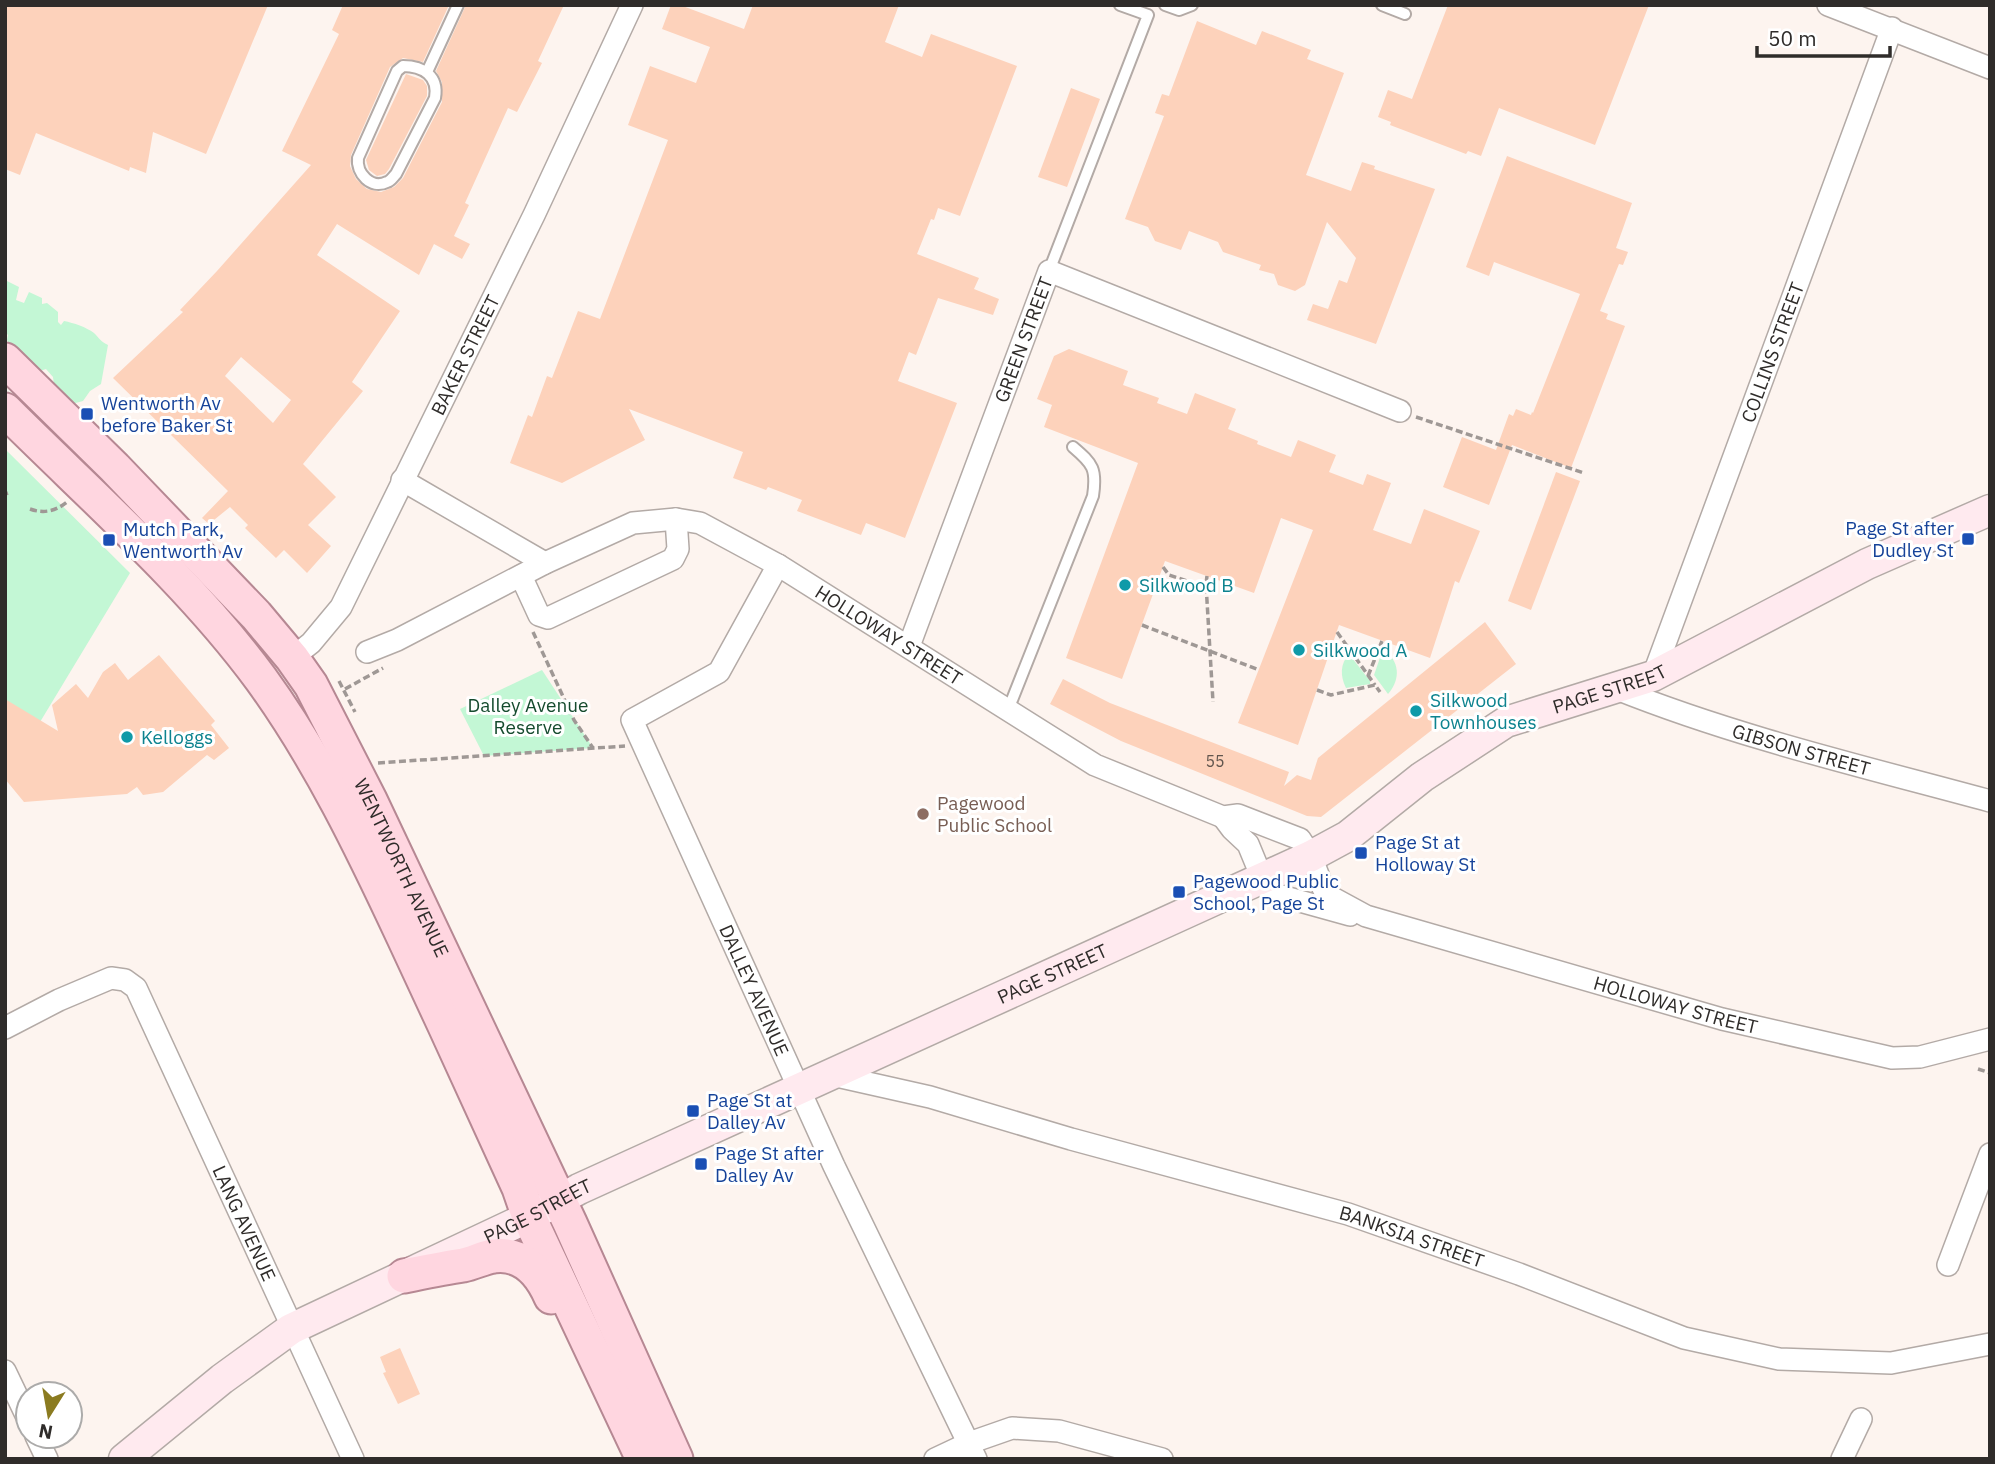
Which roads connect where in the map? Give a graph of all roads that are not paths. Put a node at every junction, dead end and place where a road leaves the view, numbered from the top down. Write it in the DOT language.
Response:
graph roads {
  1 [pos="458,5"];
  2 [pos="632,5"];
  3 [pos="1120,5"];
  4 [pos="1165,5"];
  5 [pos="1192,5"];
  6 [pos="1382,5"];
  7 [pos="1828,5"];
  8 [pos="1405,14"];
  9 [pos="1892,29"];
  10 [pos="1990,68"];
  11 [pos="427,72"];
  12 [pos="1049,271"];
  13 [pos="5,360"];
  14 [pos="5,410"];
  15 [pos="1400,411"];
  16 [pos="1073,447"];
  17 [pos="402,481"];
  18 [pos="1990,510"];
  19 [pos="676,519"];
  20 [pos="545,563"];
  21 [pos="778,565"];
  22 [pos="521,576"];
  23 [pos="909,646"];
  24 [pos="368,652"];
  25 [pos="292,658"];
  26 [pos="1653,676"];
  27 [pos="260,678"];
  28 [pos="1617,689"];
  29 [pos="1009,710"];
  30 [pos="1990,801"];
  31 [pos="1223,817"];
  32 [pos="1311,856"];
  33 [pos="1262,878"];
  34 [pos="1366,916"];
  35 [pos="5,1028"];
  36 [pos="1990,1039"];
  37 [pos="832,1075"];
  38 [pos="800,1088"];
  39 [pos="1990,1154"];
  40 [pos="558,1199"];
  41 [pos="529,1217"];
  42 [pos="1948,1265"];
  43 [pos="404,1276"];
  44 [pos="291,1329"];
  45 [pos="1990,1344"];
  46 [pos="597,1362"];
  47 [pos="5,1371"];
  48 [pos="14,1390"];
  49 [pos="1861,1419"];
  50 [pos="972,1451"];
  51 [pos="124,1459"];
  52 [pos="353,1459"];
  53 [pos="643,1459"];
  54 [pos="676,1459"];
  55 [pos="935,1459"];
  56 [pos="1162,1459"];
  57 [pos="1842,1459"];
  1 -- 11 [label="lane"];
  2 -- 17 [label="street, BAKER STREET"];
  3 -- 12 [label="lane"];
  4 -- 5 [label="lane"];
  6 -- 8 [label="lane"];
  7 -- 9 [label="street"];
  9 -- 10 [label="street"];
  9 -- 26 [label="street, COLLINS STREET"];
  11 -- 11 [label="lane"];
  12 -- 15 [label="street, GREEN STREET"];
  12 -- 23 [label="street, GREEN STREET"];
  13 -- 25 [label="main road, WENTWORTH AVENUE"];
  14 -- 27 [label="main road, WENTWORTH AVENUE"];
  16 -- 29 [label="lane"];
  17 -- 20 [label="street"];
  17 -- 25 [label="street, BAKER STREET"];
  18 -- 26 [label="main road, PAGE STREET"];
  19 -- 20 [label="street, HOLLOWAY STREET"];
  19 -- 21 [label="street, HOLLOWAY STREET"];
  19 -- 22 [label="street"];
  20 -- 22 [label="street, HOLLOWAY STREET"];
  21 -- 23 [label="street, HOLLOWAY STREET"];
  21 -- 38 [label="street, DALLEY AVENUE"];
  22 -- 24 [label="street, HOLLOWAY STREET"];
  23 -- 29 [label="street, HOLLOWAY STREET"];
  25 -- 27 [label="main road, BAKER STREET"];
  25 -- 40 [label="main road, WENTWORTH AVENUE"];
  26 -- 28 [label="main road, PAGE STREET"];
  27 -- 41 [label="main road, WENTWORTH AVENUE"];
  28 -- 30 [label="street, GIBSON STREET"];
  28 -- 32 [label="main road, PAGE STREET"];
  29 -- 31 [label="street, HOLLOWAY STREET"];
  31 -- 32 [label="street, HOLLOWAY STREET"];
  31 -- 33 [label="street, HOLLOWAY STREET"];
  32 -- 33 [label="main road, PAGE STREET"];
  32 -- 34 [label="street, HOLLOWAY STREET"];
  33 -- 34 [label="street, HOLLOWAY STREET"];
  33 -- 37 [label="main road, PAGE STREET"];
  34 -- 36 [label="street, HOLLOWAY STREET"];
  35 -- 44 [label="street, LANG AVENUE"];
  37 -- 38 [label="main road, PAGE STREET"];
  37 -- 45 [label="street, BANKSIA STREET"];
  38 -- 40 [label="main road, PAGE STREET"];
  38 -- 50 [label="street, DALLEY AVENUE"];
  39 -- 42 [label="street"];
  40 -- 41 [label="main road, PAGE STREET"];
  40 -- 54 [label="main road, WENTWORTH AVENUE"];
  41 -- 43 [label="main road, PAGE STREET"];
  41 -- 46 [label="main road, WENTWORTH AVENUE"];
  43 -- 44 [label="main road, PAGE STREET"];
  43 -- 46 [label="main road"];
  44 -- 51 [label="main road, PAGE STREET"];
  44 -- 52 [label="street, LANG AVENUE"];
  46 -- 53 [label="main road, WENTWORTH AVENUE"];
  47 -- 48 [label="street"];
  49 -- 57 [label="street"];
  50 -- 55 [label="street"];
  50 -- 56 [label="street"];
}
